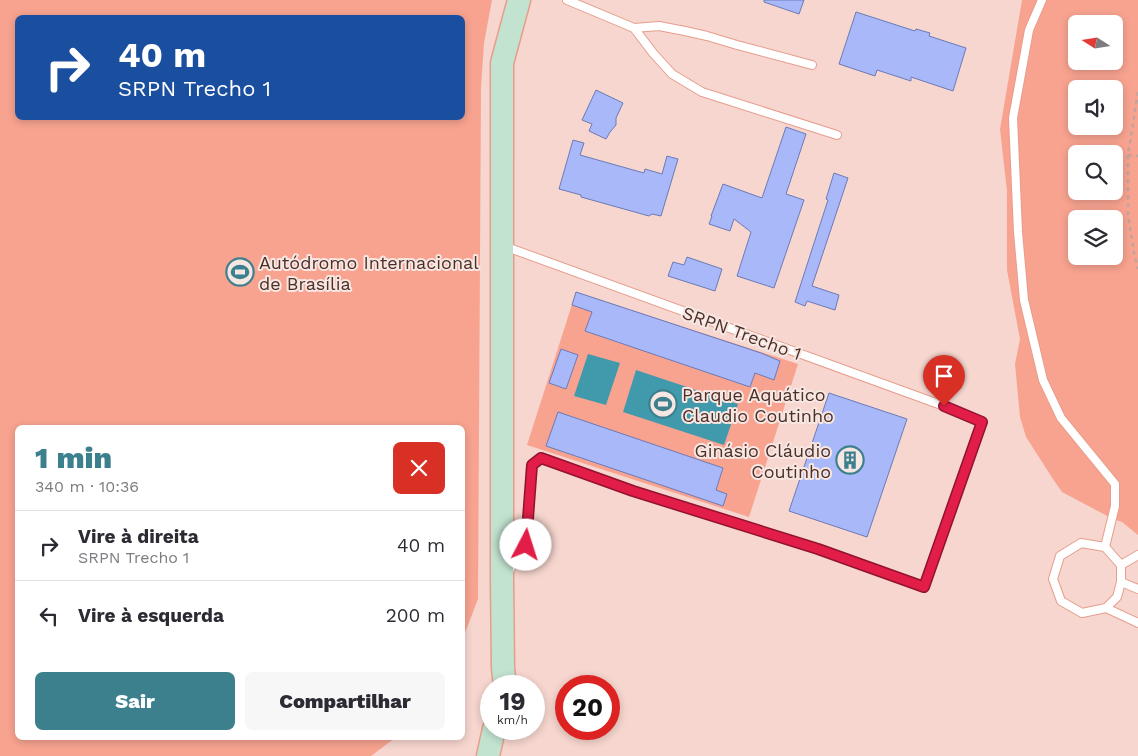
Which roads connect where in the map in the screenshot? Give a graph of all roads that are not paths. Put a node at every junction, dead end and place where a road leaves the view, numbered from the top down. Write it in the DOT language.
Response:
graph roads {
  1 [pos="519,0"];
  2 [pos="567,0"];
  3 [pos="1042,0"];
  4 [pos="634,28"];
  5 [pos="812,65"];
  6 [pos="837,135"];
  7 [pos="502,245"];
  8 [pos="1105,547"];
  9 [pos="1138,555"];
  10 [pos="1121,565"];
  11 [pos="502,580"];
  12 [pos="1121,582"];
  13 [pos="1138,589"];
  14 [pos="1106,608"];
  15 [pos="1138,623"];
  16 [pos="503,675"];
  17 [pos="492,740"];
  18 [pos="506,740"];
  19 [pos="488,756"];
  20 [pos="504,756"];
  1 -- 7 [label="main road"];
  2 -- 4 [label="lane"];
  3 -- 8 [label="lane"];
  4 -- 5 [label="lane"];
  4 -- 6 [label="lane"];
  7 -- 11 [label="main road"];
  7 -- 11 [label="lane, SRPN Trecho 1"];
  8 -- 10 [label="lane"];
  8 -- 14 [label="lane"];
  9 -- 10 [label="lane"];
  10 -- 12 [label="lane"];
  11 -- 16 [label="main road"];
  12 -- 13 [label="lane"];
  12 -- 14 [label="lane"];
  14 -- 15 [label="lane"];
  17 -- 19 [label="main road"];
  18 -- 20 [label="main road"];
}
